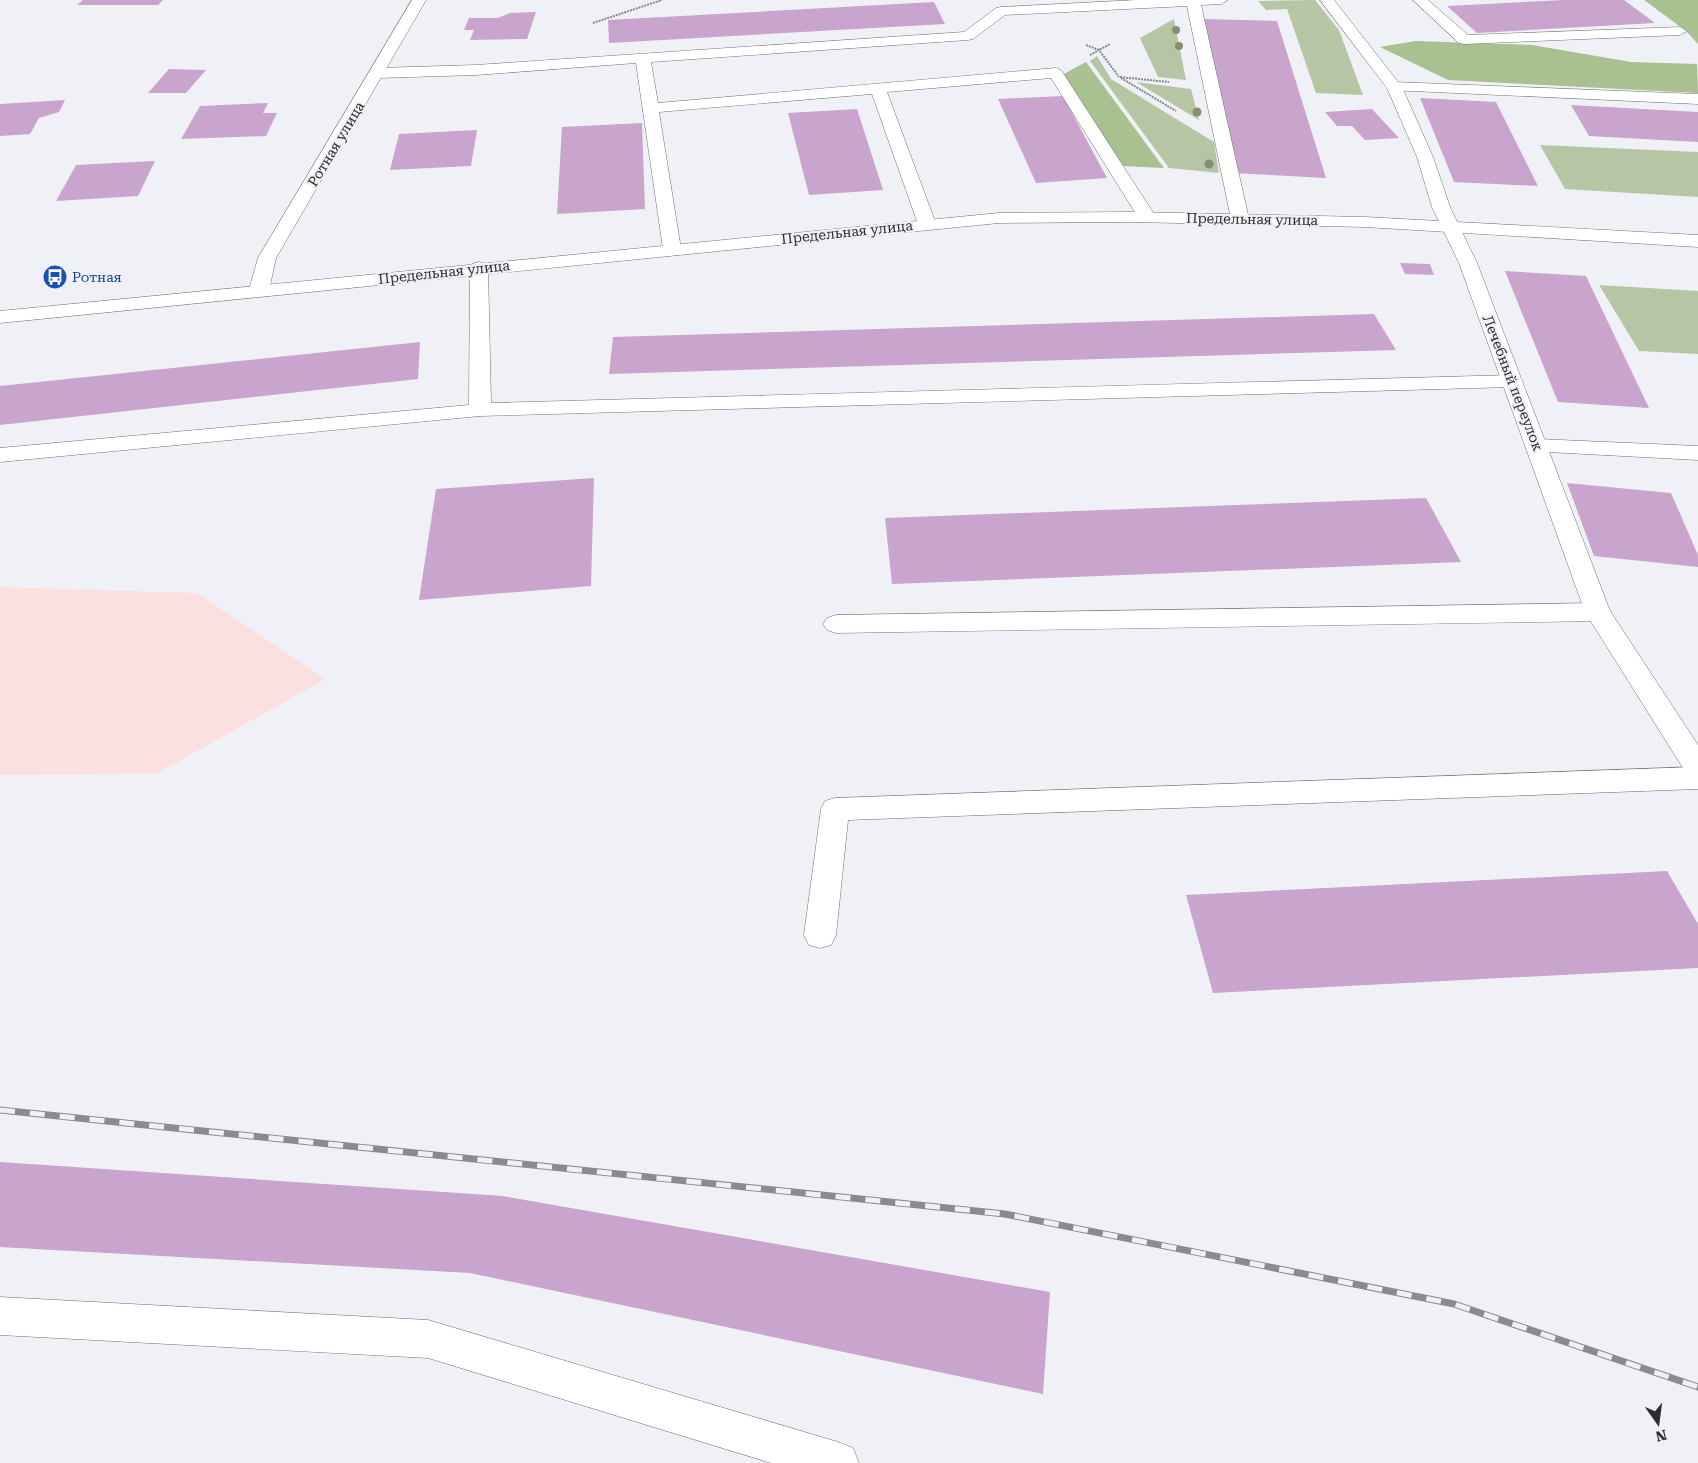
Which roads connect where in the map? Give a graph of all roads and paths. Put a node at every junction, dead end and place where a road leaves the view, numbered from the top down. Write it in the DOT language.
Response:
graph roads {
  1 [pos="419,0"];
  2 [pos="1221,0"];
  3 [pos="1327,0"];
  4 [pos="1420,0"];
  5 [pos="1193,2"];
  6 [pos="1680,31"];
  7 [pos="1099,50"];
  8 [pos="643,58"];
  9 [pos="378,73"];
  10 [pos="1119,77"];
  11 [pos="1212,87"];
  12 [pos="1394,87"];
  13 [pos="878,88"];
  14 [pos="1698,99"];
  15 [pos="651,108"];
  16 [pos="1223,140"];
  17 [pos="1147,217"];
  18 [pos="1240,219"];
  19 [pos="927,224"];
  20 [pos="1450,226"];
  21 [pos="1698,241"];
  22 [pos="672,249"];
  23 [pos="479,268"];
  24 [pos="259,290"];
  25 [pos="0,317"];
  26 [pos="1513,381"];
  27 [pos="480,410"];
  28 [pos="1537,446"];
  29 [pos="1698,453"];
  30 [pos="0,455"];
  31 [pos="1598,612"];
  32 [pos="836,624"];
  33 [pos="1698,768"];
  34 [pos="1698,778"];
  35 [pos="820,935"];
  36 [pos="0,1316"];
  37 [pos="838,1463"];
  1 -- 9 [label="street, Ротная улица"];
  2 -- 5 [label="street"];
  3 -- 12 [label="street, Лечебный переулок"];
  4 -- 6 [label="street"];
  5 -- 8 [label="street"];
  5 -- 11 [label="street"];
  7 -- 10 [label="path"];
  8 -- 9 [label="street"];
  8 -- 15 [label="street"];
  9 -- 24 [label="street, Ротная улица"];
  10 -- 11 [label="path"];
  10 -- 16 [label="path"];
  11 -- 16 [label="street"];
  12 -- 14 [label="street"];
  12 -- 20 [label="street, Лечебный переулок"];
  13 -- 15 [label="street"];
  13 -- 17 [label="street"];
  13 -- 19 [label="street"];
  15 -- 22 [label="street"];
  16 -- 18 [label="street"];
  17 -- 18 [label="street, Предельная улица"];
  17 -- 19 [label="street, Предельная улица"];
  18 -- 20 [label="street, Предельная улица"];
  19 -- 22 [label="street, Предельная улица"];
  20 -- 21 [label="street, Предельная улица"];
  20 -- 26 [label="street, Лечебный переулок"];
  22 -- 23 [label="street, Предельная улица"];
  23 -- 24 [label="street, Предельная улица"];
  23 -- 27 [label="street"];
  24 -- 25 [label="street, Предельная улица"];
  26 -- 27 [label="street"];
  26 -- 28 [label="street, Лечебный переулок"];
  27 -- 30 [label="street"];
  28 -- 29 [label="street"];
  28 -- 31 [label="street, Лечебный переулок"];
  31 -- 32 [label="street"];
  31 -- 33 [label="street, Лечебный переулок"];
  34 -- 35 [label="street"];
  36 -- 37 [label="street"];
}
